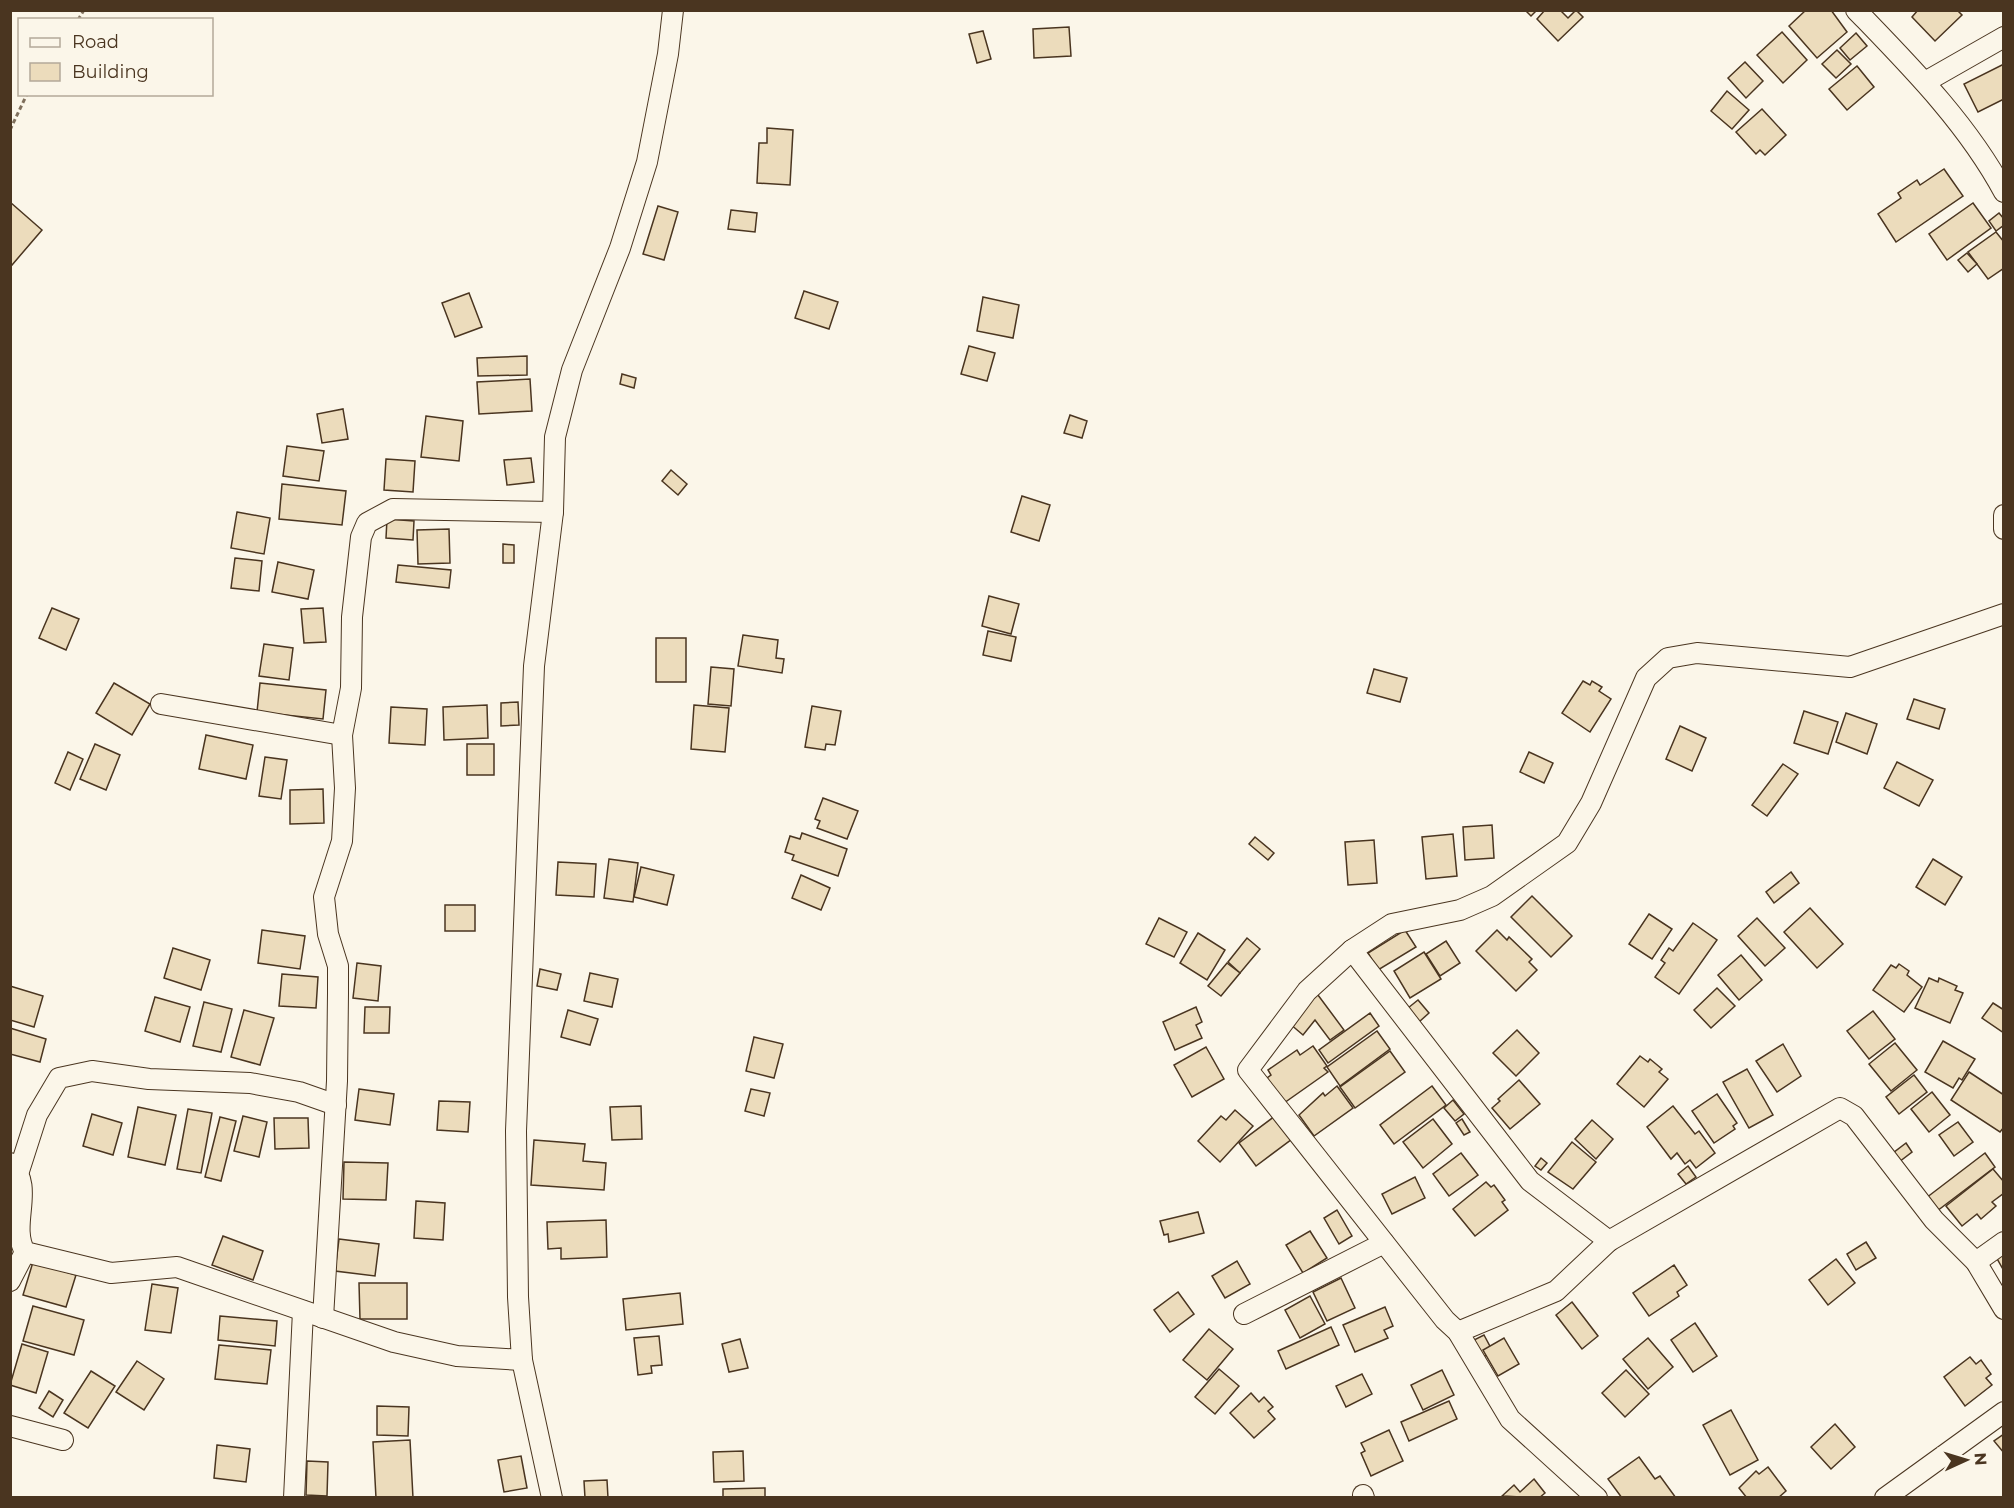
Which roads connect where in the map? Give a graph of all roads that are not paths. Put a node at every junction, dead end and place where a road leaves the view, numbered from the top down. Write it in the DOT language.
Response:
graph roads {
  1 [pos="673,10"];
  2 [pos="1856,10"];
  3 [pos="2004,37"];
  4 [pos="1925,82"];
  5 [pos="2004,192"];
  6 [pos="553,513"];
  7 [pos="2004,515"];
  8 [pos="2004,529"];
  9 [pos="2004,614"];
  10 [pos="161,704"];
  11 [pos="342,735"];
  12 [pos="1352,950"];
  13 [pos="336,1105"];
  14 [pos="15,1167"];
  15 [pos="1609,1241"];
  16 [pos="2004,1242"];
  17 [pos="1384,1243"];
  18 [pos="25,1252"];
  19 [pos="1976,1262"];
  20 [pos="10,1281"];
  21 [pos="2004,1309"];
  22 [pos="303,1311"];
  23 [pos="1244,1314"];
  24 [pos="323,1318"];
  25 [pos="1458,1332"];
  26 [pos="522,1360"];
  27 [pos="2004,1412"];
  28 [pos="10,1426"];
  29 [pos="63,1440"];
  30 [pos="294,1497"];
  31 [pos="552,1497"];
  32 [pos="1597,1497"];
  33 [pos="1885,1497"];
  1 -- 6 [label="street"];
  2 -- 4 [label="street"];
  3 -- 4 [label="street"];
  4 -- 5 [label="street"];
  6 -- 11 [label="street"];
  6 -- 26 [label="street"];
  7 -- 8 [label="street"];
  9 -- 12 [label="street"];
  10 -- 11 [label="street"];
  11 -- 13 [label="street"];
  12 -- 15 [label="street"];
  12 -- 17 [label="street"];
  13 -- 14 [label="street"];
  13 -- 24 [label="street"];
  14 -- 18 [label="street"];
  15 -- 19 [label="street"];
  15 -- 25 [label="street"];
  16 -- 19 [label="street"];
  17 -- 23 [label="street"];
  17 -- 25 [label="street"];
  18 -- 20 [label="street"];
  18 -- 22 [label="street"];
  19 -- 21 [label="street"];
  22 -- 24 [label="street"];
  22 -- 30 [label="street"];
  24 -- 26 [label="street"];
  25 -- 32 [label="street"];
  26 -- 31 [label="street"];
  27 -- 33 [label="street"];
  28 -- 29 [label="street"];
}
